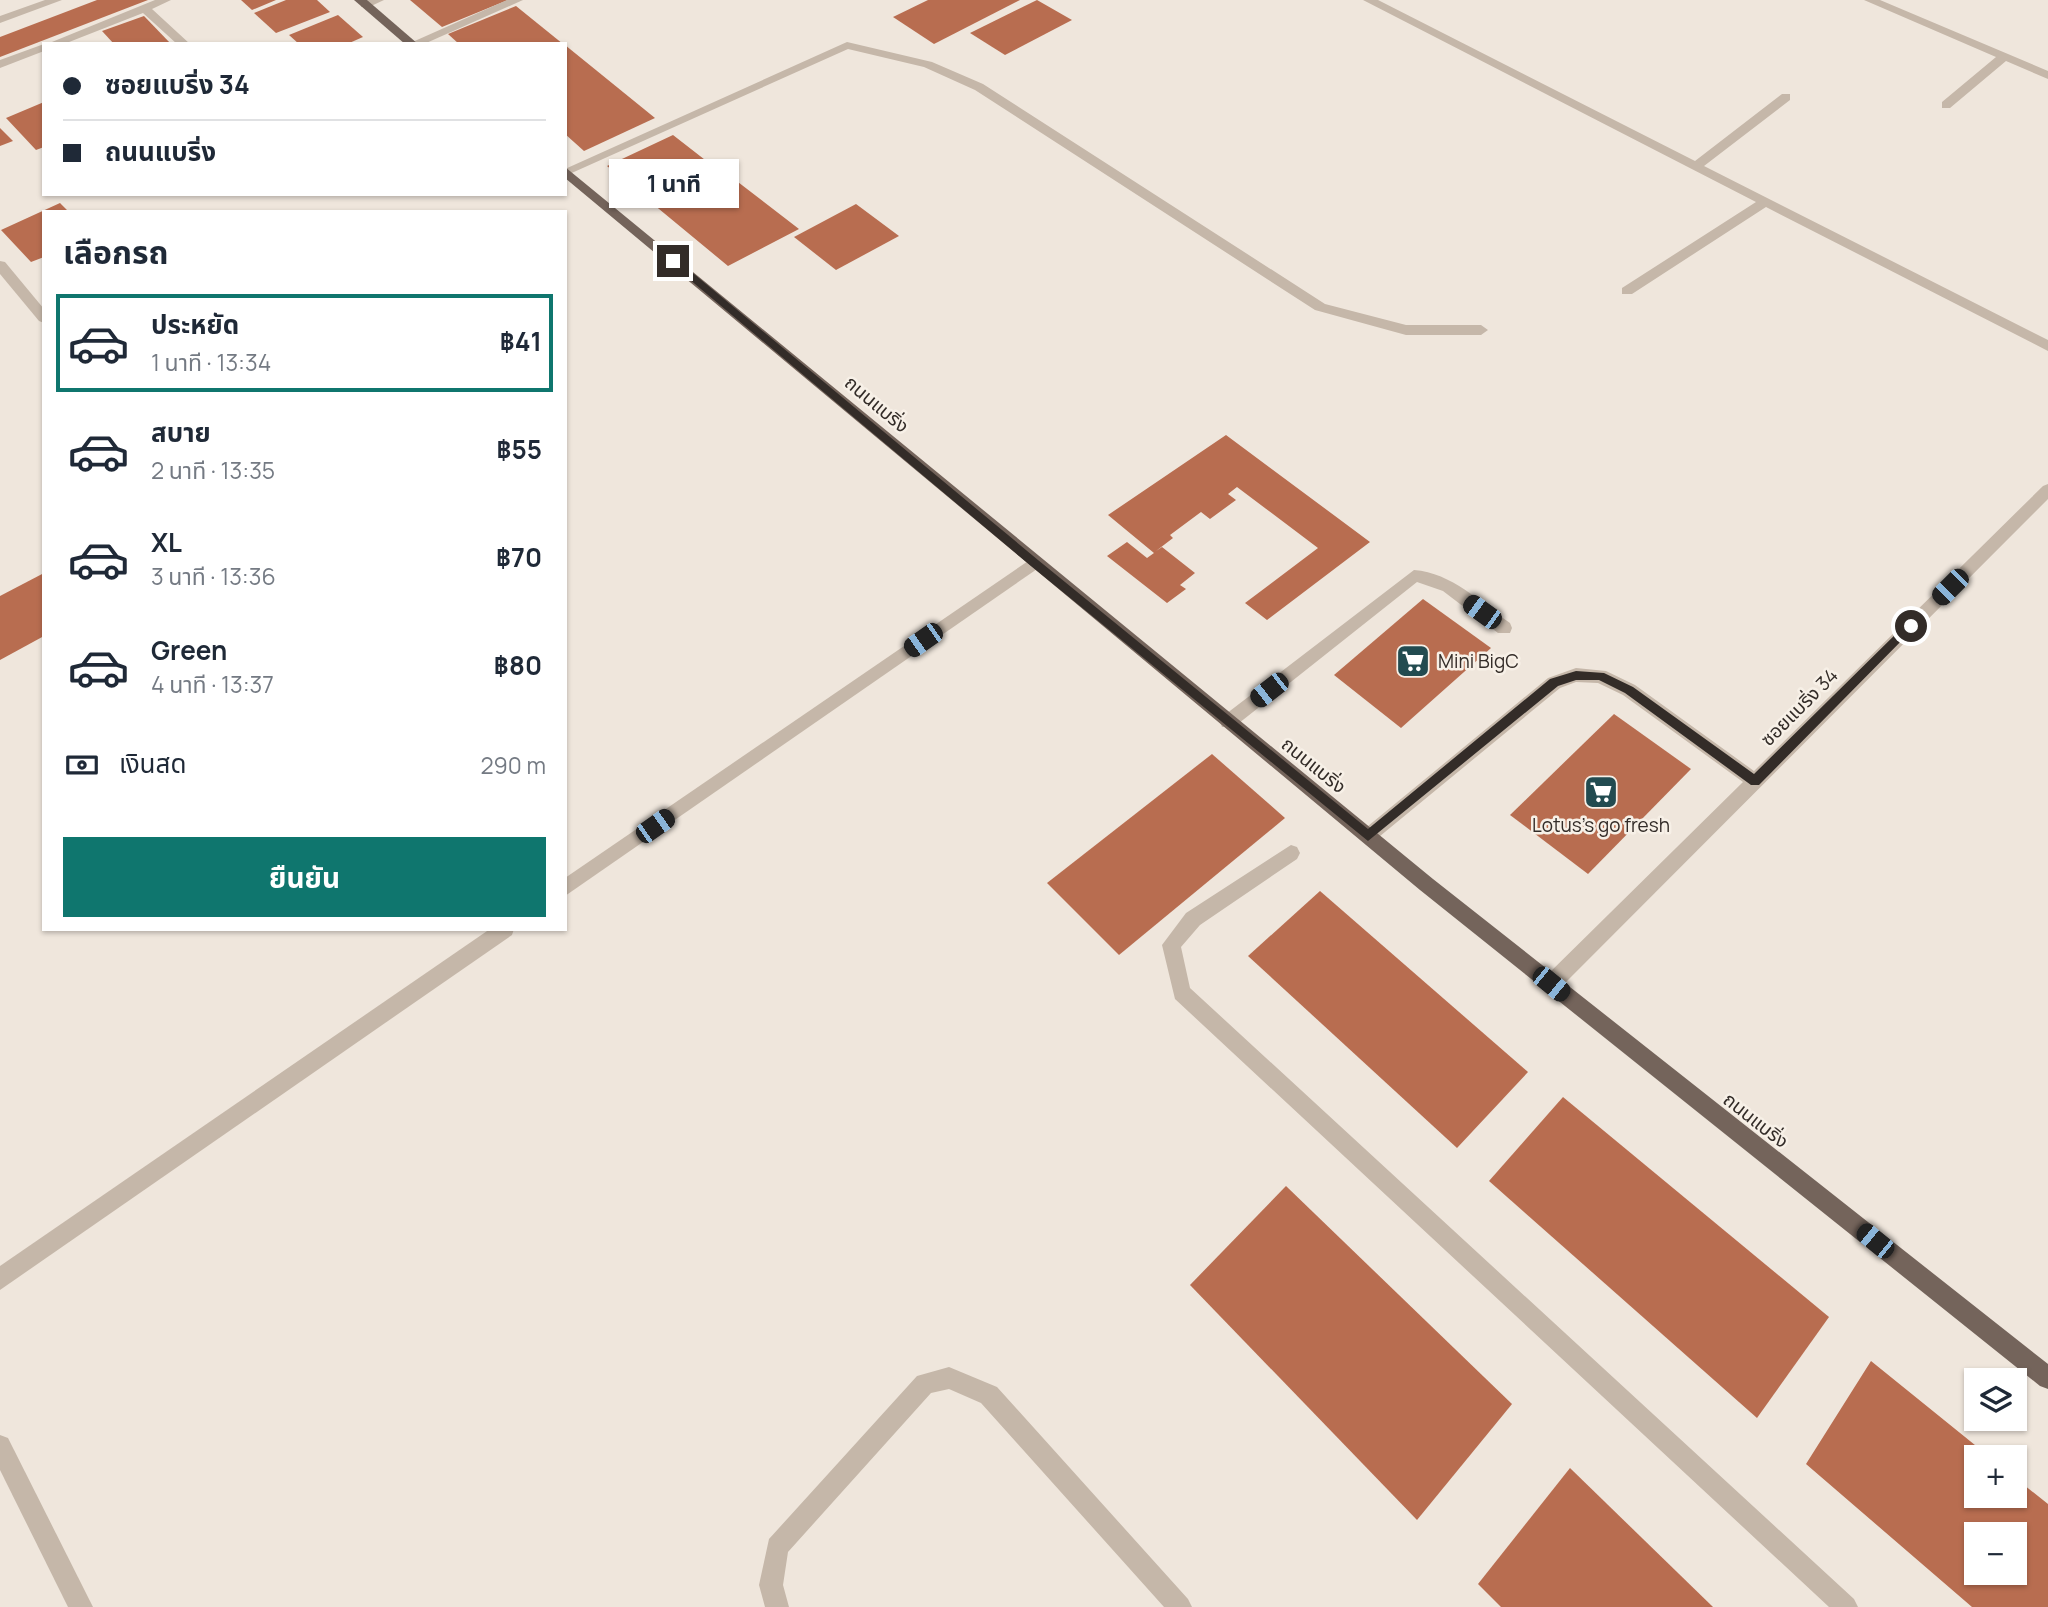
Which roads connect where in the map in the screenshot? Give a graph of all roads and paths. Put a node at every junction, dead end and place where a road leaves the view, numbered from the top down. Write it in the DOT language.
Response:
graph roads {
  1 [pos="56,0"];
  2 [pos="165,0"];
  3 [pos="378,0"];
  4 [pos="517,0"];
  5 [pos="1369,0"];
  6 [pos="1870,0"];
  7 [pos="363,2"];
  8 [pos="144,8"];
  9 [pos="0,20"];
  10 [pos="58,42"];
  11 [pos="182,42"];
  12 [pos="411,42"];
  13 [pos="418,42"];
  14 [pos="42,48"];
  15 [pos="2004,57"];
  16 [pos="0,64"];
  17 [pos="2048,75"];
  18 [pos="1786,97"];
  19 [pos="1946,105"];
  20 [pos="1695,167"];
  21 [pos="567,172"];
  22 [pos="567,173"];
  23 [pos="1765,202"];
  24 [pos="0,265"];
  25 [pos="1627,291"];
  26 [pos="42,316"];
  27 [pos="1481,330"];
  28 [pos="2048,346"];
  29 [pos="2048,490"];
  30 [pos="1034,563"];
  31 [pos="1504,628"];
  32 [pos="1228,722"];
  33 [pos="1755,781"];
  34 [pos="1368,836"];
  35 [pos="1291,853"];
  36 [pos="567,887"];
  37 [pos="502,931"];
  38 [pos="1551,984"];
  39 [pos="0,1279"];
  40 [pos="2048,1378"];
  41 [pos="0,1446"];
  42 [pos="81,1607"];
  43 [pos="777,1607"];
  44 [pos="1180,1607"];
  45 [pos="1846,1607"];
  1 -- 9 [label="street"];
  2 -- 8 [label="street"];
  3 -- 7 [label="street"];
  4 -- 13 [label="street"];
  5 -- 20 [label="street"];
  6 -- 15 [label="street"];
  7 -- 12 [label="main road"];
  8 -- 10 [label="street"];
  8 -- 11 [label="street"];
  14 -- 16 [label="street"];
  15 -- 17 [label="street"];
  15 -- 19 [label="street"];
  18 -- 20 [label="street"];
  20 -- 23 [label="street"];
  21 -- 27 [label="street"];
  22 -- 30 [label="main road, ถนนแบริ่ง"];
  23 -- 25 [label="street"];
  23 -- 28 [label="street"];
  24 -- 26 [label="street"];
  29 -- 33 [label="street, ซอยแบริ่ง 34"];
  30 -- 32 [label="main road, ถนนแบริ่ง"];
  30 -- 36 [label="street"];
  31 -- 32 [label="street"];
  32 -- 34 [label="main road, ถนนแบริ่ง"];
  33 -- 34 [label="street"];
  33 -- 38 [label="street, ซอยแบริ่ง 34"];
  34 -- 38 [label="main road, ถนนแบริ่ง"];
  35 -- 45 [label="street"];
  37 -- 39 [label="street"];
  38 -- 40 [label="main road, ถนนแบริ่ง"];
  41 -- 42 [label="street"];
  43 -- 44 [label="street"];
}
